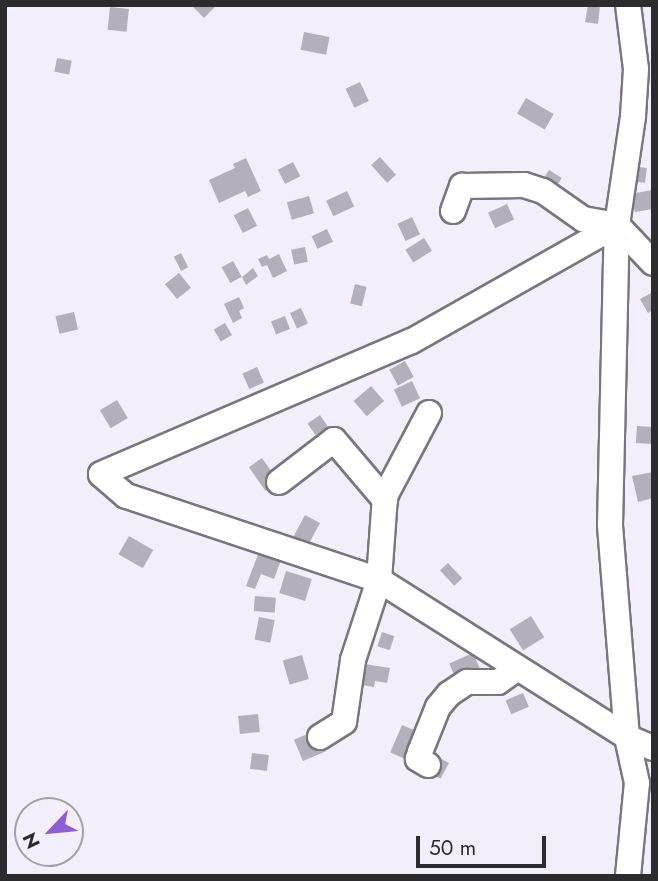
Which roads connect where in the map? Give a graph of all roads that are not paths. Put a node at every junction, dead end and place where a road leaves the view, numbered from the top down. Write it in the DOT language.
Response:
graph roads {
  1 [pos="628,5"];
  2 [pos="653,94"];
  3 [pos="633,116"];
  4 [pos="453,211"];
  5 [pos="617,225"];
  6 [pos="653,263"];
  7 [pos="429,413"];
  8 [pos="279,482"];
  9 [pos="385,500"];
  10 [pos="379,580"];
  11 [pos="518,668"];
  12 [pos="320,737"];
  13 [pos="627,737"];
  14 [pos="653,748"];
  15 [pos="428,765"];
  16 [pos="628,876"];
  1 -- 3 [label="street"];
  2 -- 3 [label="street"];
  3 -- 5 [label="street"];
  4 -- 5 [label="street"];
  5 -- 6 [label="street"];
  5 -- 10 [label="street"];
  5 -- 13 [label="street"];
  7 -- 9 [label="street"];
  8 -- 9 [label="street"];
  9 -- 10 [label="street"];
  10 -- 11 [label="street"];
  10 -- 12 [label="street"];
  11 -- 13 [label="street"];
  11 -- 15 [label="street"];
  13 -- 14 [label="street"];
  13 -- 16 [label="street"];
}
